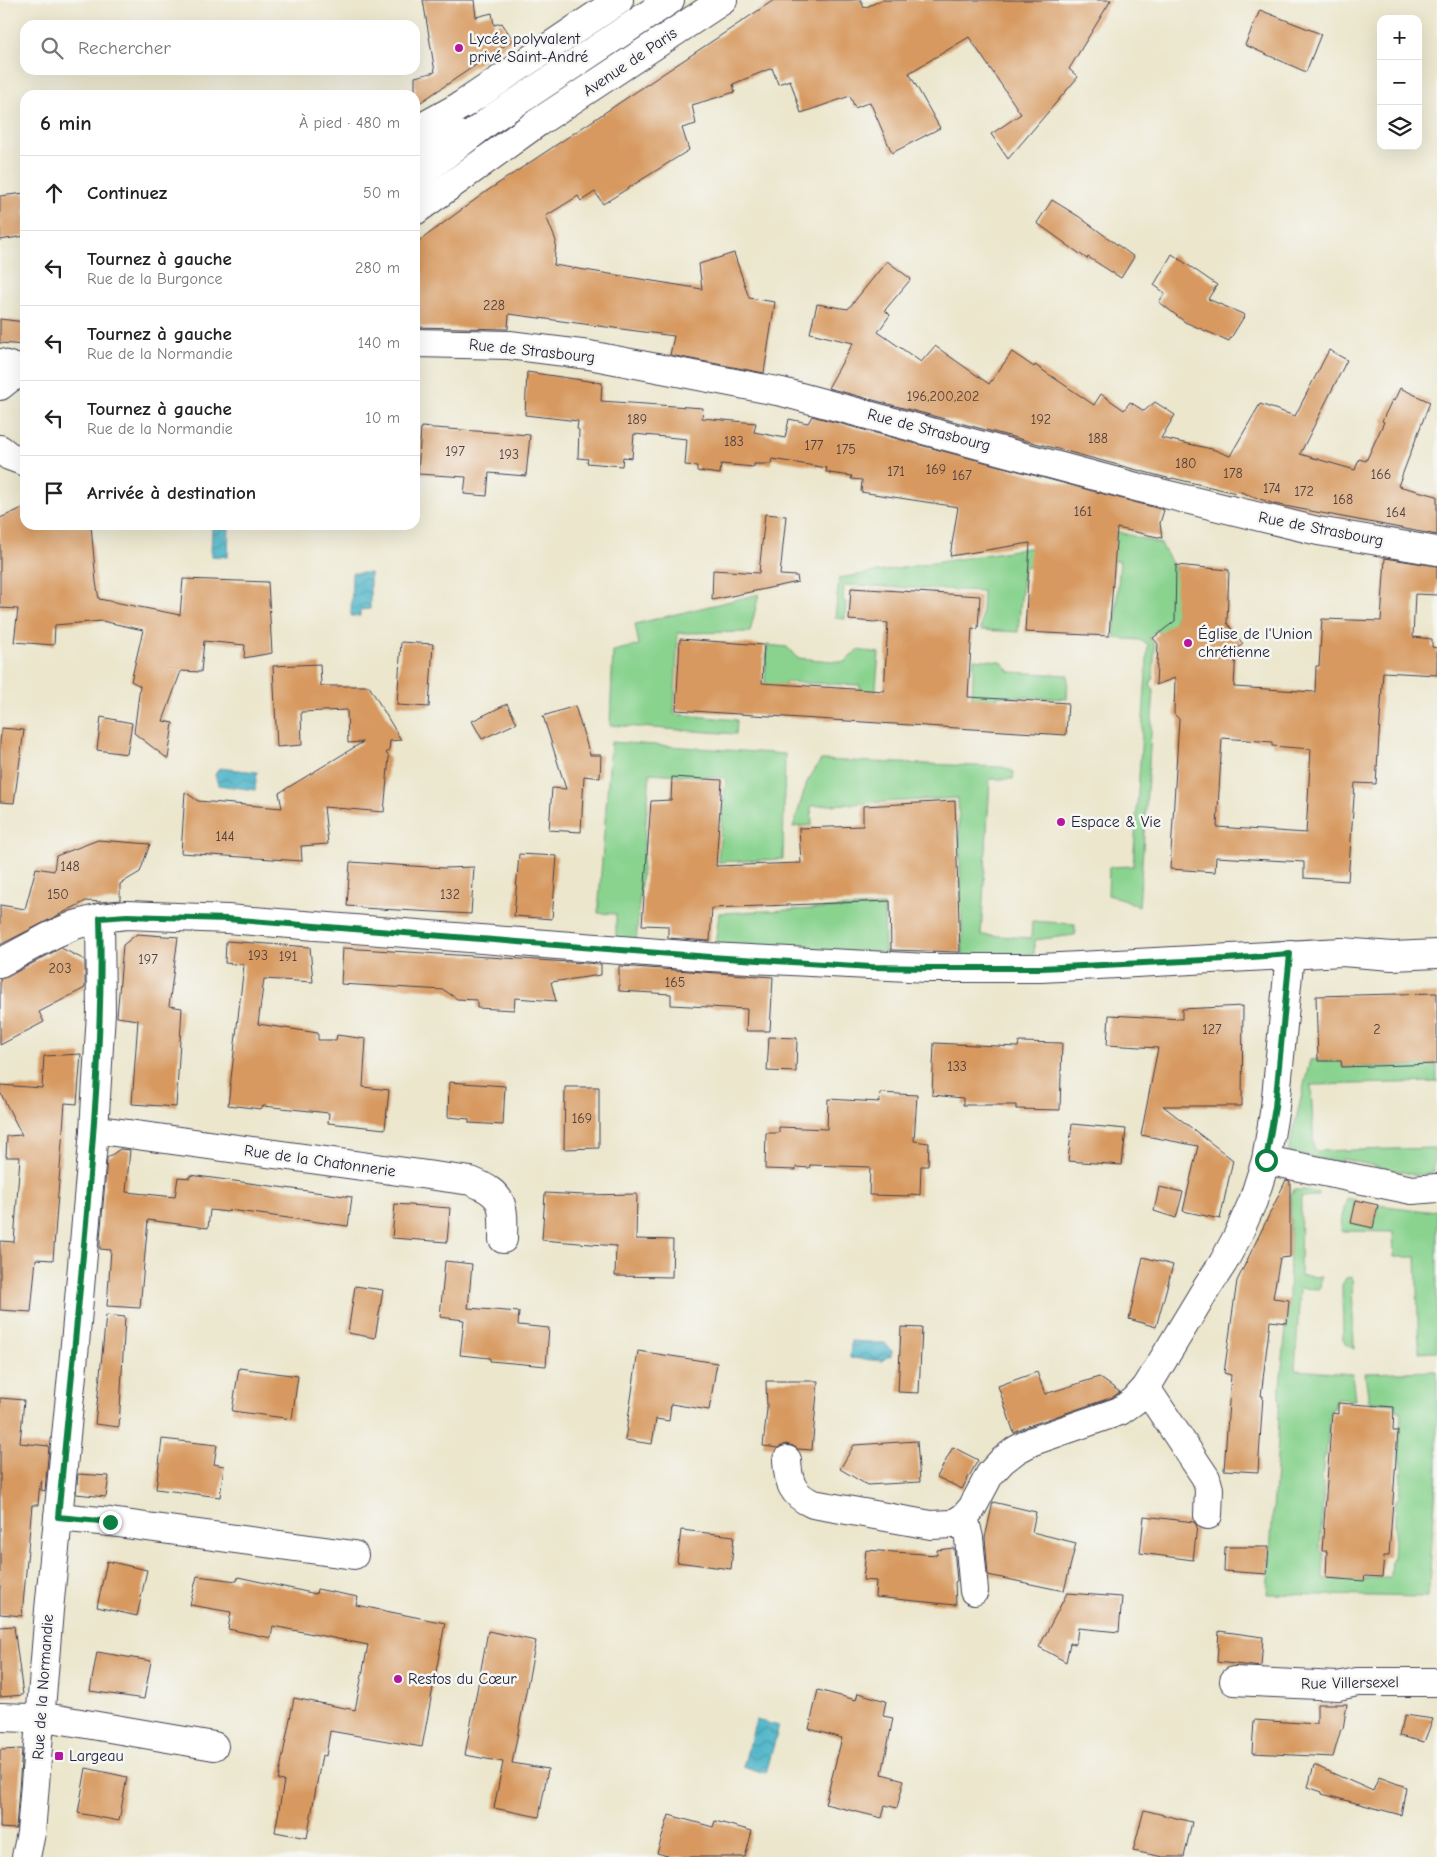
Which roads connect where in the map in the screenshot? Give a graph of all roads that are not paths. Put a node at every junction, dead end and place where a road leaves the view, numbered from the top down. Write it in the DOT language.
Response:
graph roads {
  1 [pos="620,0"];
  2 [pos="670,0"];
  3 [pos="723,0"];
  4 [pos="540,87"];
  5 [pos="475,97"];
  6 [pos="493,118"];
  7 [pos="536,123"];
  8 [pos="420,128"];
  9 [pos="420,151"];
  10 [pos="420,174"];
  11 [pos="420,207"];
  12 [pos="420,343"];
  13 [pos="0,363"];
  14 [pos="20,370"];
  15 [pos="20,374"];
  16 [pos="0,386"];
  17 [pos="1437,551"];
  18 [pos="100,918"];
  19 [pos="1290,954"];
  20 [pos="1437,954"];
  21 [pos="0,963"];
  22 [pos="94,1131"];
  23 [pos="1266,1160"];
  24 [pos="1437,1188"];
  25 [pos="503,1239"];
  26 [pos="1146,1388"];
  27 [pos="787,1460"];
  28 [pos="1208,1515"];
  29 [pos="58,1517"];
  30 [pos="964,1517"];
  31 [pos="354,1555"];
  32 [pos="974,1591"];
  33 [pos="1234,1681"];
  34 [pos="1437,1682"];
  35 [pos="0,1717"];
  36 [pos="41,1718"];
  37 [pos="214,1746"];
  38 [pos="26,1857"];
  1 -- 5 [label="street, Avenue de Paris"];
  2 -- 4 [label="street, Avenue de Paris"];
  3 -- 7 [label="street, Avenue de Paris"];
  4 -- 5 [label="street, Avenue de Paris"];
  4 -- 6 [label="street, Avenue de Paris"];
  4 -- 7 [label="street, Avenue de Paris"];
  5 -- 8 [label="street, Avenue de Paris"];
  6 -- 9 [label="street, Avenue de Paris"];
  6 -- 10 [label="street, Avenue de Paris"];
  7 -- 11 [label="street, Avenue de Paris"];
  12 -- 17 [label="street, Rue de Strasbourg"];
  13 -- 14 [label="street"];
  15 -- 16 [label="street"];
  18 -- 19 [label="street"];
  18 -- 21 [label="street"];
  18 -- 22 [label="street, Rue de la Normandie"];
  19 -- 20 [label="street"];
  19 -- 23 [label="street"];
  22 -- 25 [label="street, Rue de la Chatonnerie"];
  22 -- 29 [label="street, Rue de la Normandie"];
  23 -- 24 [label="street"];
  23 -- 26 [label="street"];
  26 -- 28 [label="street"];
  26 -- 30 [label="street"];
  27 -- 30 [label="street"];
  29 -- 31 [label="street"];
  29 -- 36 [label="street, Rue de la Normandie"];
  30 -- 32 [label="street"];
  33 -- 34 [label="street, Rue Villersexel"];
  35 -- 36 [label="street"];
  36 -- 37 [label="street"];
  36 -- 38 [label="street, Rue de la Normandie"];
}
